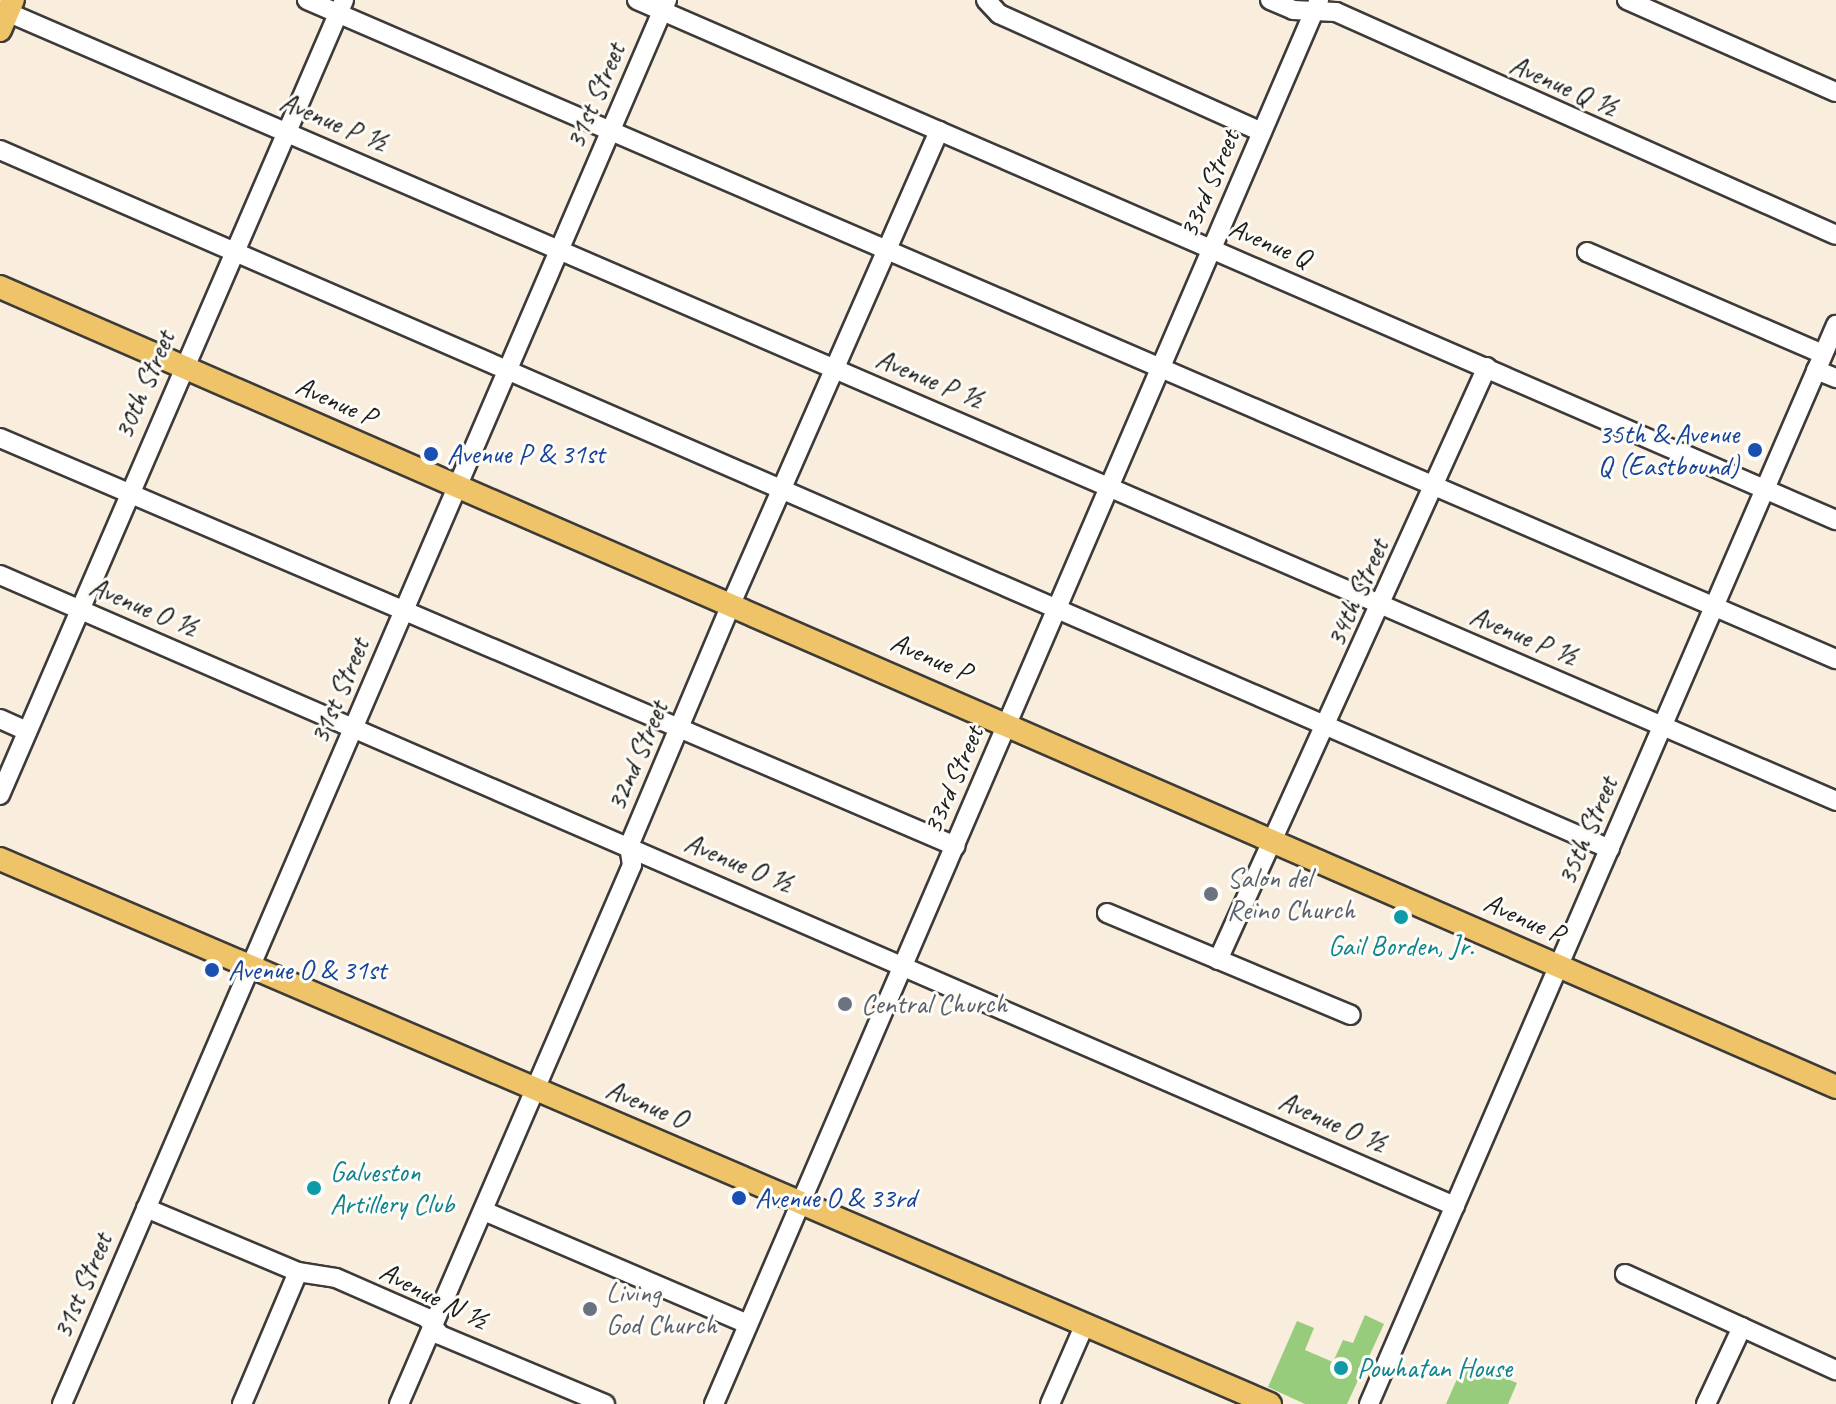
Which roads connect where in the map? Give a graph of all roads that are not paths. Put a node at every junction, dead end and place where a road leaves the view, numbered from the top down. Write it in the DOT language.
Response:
graph roads {
  1 [pos="307,0"];
  2 [pos="637,0"];
  3 [pos="986,0"];
  4 [pos="1270,0"];
  5 [pos="1627,0"];
  6 [pos="665,6"];
  7 [pos="1317,6"];
  8 [pos="341,7"];
  9 [pos="5,13"];
  10 [pos="1836,92"];
  11 [pos="611,131"];
  12 [pos="939,131"];
  13 [pos="286,132"];
  14 [pos="1262,132"];
  15 [pos="0,150"];
  16 [pos="1836,235"];
  17 [pos="560,249"];
  18 [pos="887,249"];
  19 [pos="1212,249"];
  20 [pos="233,251"];
  21 [pos="1587,252"];
  22 [pos="0,287"];
  23 [pos="1836,325"];
  24 [pos="1820,362"];
  25 [pos="182,367"];
  26 [pos="1161,367"];
  27 [pos="1487,367"];
  28 [pos="834,368"];
  29 [pos="508,369"];
  30 [pos="1836,378"];
  31 [pos="0,438"];
  32 [pos="1435,485"];
  33 [pos="782,487"];
  34 [pos="1110,487"];
  35 [pos="457,488"];
  36 [pos="1765,489"];
  37 [pos="128,490"];
  38 [pos="1836,520"];
  39 [pos="0,575"];
  40 [pos="731,604"];
  41 [pos="1382,605"];
  42 [pos="1059,606"];
  43 [pos="1714,606"];
  44 [pos="406,608"];
  45 [pos="78,609"];
  46 [pos="1836,659"];
  47 [pos="0,719"];
  48 [pos="1008,722"];
  49 [pos="1329,725"];
  50 [pos="1662,726"];
  51 [pos="679,727"];
  52 [pos="354,728"];
  53 [pos="27,731"];
  54 [pos="0,795"];
  55 [pos="1836,801"];
  56 [pos="1277,841"];
  57 [pos="629,846"];
  58 [pos="955,846"];
  59 [pos="1610,849"];
  60 [pos="0,859"];
  61 [pos="1107,913"];
  62 [pos="1218,960"];
  63 [pos="904,965"];
  64 [pos="250,966"];
  65 [pos="1559,966"];
  66 [pos="1351,1015"];
  67 [pos="1836,1087"];
  68 [pos="535,1089"];
  69 [pos="799,1202"];
  70 [pos="1455,1206"];
  71 [pos="146,1208"];
  72 [pos="484,1211"];
  73 [pos="298,1272"];
  74 [pos="1625,1274"];
  75 [pos="748,1324"];
  76 [pos="433,1326"];
  77 [pos="1084,1326"];
  78 [pos="1742,1327"];
  79 [pos="1836,1370"];
  80 [pos="62,1404"];
  81 [pos="242,1404"];
  82 [pos="399,1404"];
  83 [pos="605,1404"];
  84 [pos="714,1404"];
  85 [pos="1050,1404"];
  86 [pos="1270,1404"];
  87 [pos="1369,1404"];
  88 [pos="1706,1404"];
  1 -- 8 [label="street"];
  2 -- 6 [label="street, Avenue Q"];
  3 -- 14 [label="street"];
  4 -- 7 [label="street, Avenue Q ½"];
  5 -- 10 [label="street"];
  6 -- 11 [label="street, 31st Street"];
  6 -- 12 [label="street, Avenue Q"];
  7 -- 14 [label="street, 33rd Street"];
  7 -- 16 [label="street, Avenue Q ½"];
  8 -- 11 [label="street"];
  8 -- 13 [label="street, 30th Street"];
  9 -- 13 [label="street, Avenue P ½"];
  11 -- 17 [label="street, 31st Street"];
  11 -- 18 [label="street"];
  12 -- 18 [label="street, 32nd Street"];
  12 -- 19 [label="street, Avenue Q"];
  13 -- 17 [label="street, Avenue P ½"];
  13 -- 20 [label="street, 30th Street"];
  14 -- 19 [label="street, 33rd Street"];
  15 -- 20 [label="street"];
  17 -- 28 [label="street, Avenue P ½"];
  17 -- 29 [label="street, 31st Street"];
  18 -- 26 [label="street"];
  18 -- 28 [label="street, 32nd Street"];
  19 -- 26 [label="street, 33rd Street"];
  19 -- 27 [label="street, Avenue Q"];
  20 -- 25 [label="street, 30th Street"];
  20 -- 29 [label="street"];
  21 -- 24 [label="street"];
  22 -- 25 [label="main road, Avenue P"];
  23 -- 24 [label="street, 35th Street"];
  24 -- 30 [label="street"];
  24 -- 36 [label="street, 35th Street"];
  25 -- 35 [label="main road, Avenue P"];
  25 -- 37 [label="street, 30th Street"];
  26 -- 32 [label="street"];
  26 -- 34 [label="street, 33rd Street"];
  27 -- 32 [label="street, 34th Street"];
  27 -- 36 [label="street, Avenue Q"];
  28 -- 33 [label="street, 32nd Street"];
  28 -- 34 [label="street, Avenue P ½"];
  29 -- 33 [label="street"];
  29 -- 35 [label="street, 31st Street"];
  31 -- 37 [label="street"];
  32 -- 41 [label="street, 34th Street"];
  32 -- 43 [label="street"];
  33 -- 40 [label="street, 32nd Street"];
  33 -- 42 [label="street"];
  34 -- 41 [label="street, Avenue P ½"];
  34 -- 42 [label="street, 33rd Street"];
  35 -- 40 [label="main road, Avenue P"];
  35 -- 44 [label="street, 31st Street"];
  36 -- 38 [label="street, Avenue Q"];
  36 -- 43 [label="street, 35th Street"];
  37 -- 44 [label="street"];
  37 -- 45 [label="street, 30th Street"];
  39 -- 45 [label="street, Avenue O ½"];
  40 -- 48 [label="main road, Avenue P"];
  40 -- 51 [label="street, 32nd Street"];
  41 -- 49 [label="street, 34th Street"];
  41 -- 50 [label="street, Avenue P ½"];
  42 -- 48 [label="street, 33rd Street"];
  42 -- 49 [label="street"];
  43 -- 46 [label="street"];
  43 -- 50 [label="street, 35th Street"];
  44 -- 51 [label="street"];
  44 -- 52 [label="street, 31st Street"];
  45 -- 52 [label="street, Avenue O ½"];
  45 -- 53 [label="street, 30th Street"];
  47 -- 53 [label="street"];
  48 -- 56 [label="main road, Avenue P"];
  48 -- 58 [label="street, 33rd Street"];
  49 -- 56 [label="street, 34th Street"];
  49 -- 59 [label="street"];
  50 -- 55 [label="street, Avenue P ½"];
  50 -- 59 [label="street, 35th Street"];
  51 -- 57 [label="street, 32nd Street"];
  51 -- 58 [label="street"];
  52 -- 57 [label="street, Avenue O ½"];
  52 -- 64 [label="street, 31st Street"];
  53 -- 54 [label="street, 30th Street"];
  56 -- 62 [label="street, 34th Street"];
  56 -- 65 [label="main road, Avenue P"];
  57 -- 63 [label="street, Avenue O ½"];
  57 -- 68 [label="street, 32nd Street"];
  58 -- 63 [label="street, 33rd Street"];
  59 -- 65 [label="street, 35th Street"];
  60 -- 64 [label="main road, Avenue O"];
  61 -- 62 [label="street"];
  62 -- 66 [label="street"];
  63 -- 69 [label="street, 33rd Street"];
  63 -- 70 [label="street, Avenue O ½"];
  64 -- 68 [label="main road, Avenue O"];
  64 -- 71 [label="street, 31st Street"];
  65 -- 67 [label="main road, Avenue P"];
  65 -- 70 [label="street, 35th Street"];
  68 -- 69 [label="main road, Avenue O"];
  68 -- 72 [label="street, 32nd Street"];
  69 -- 75 [label="street, 33rd Street"];
  69 -- 77 [label="main road, Avenue O"];
  70 -- 87 [label="street, 35th Street"];
  71 -- 73 [label="street, Avenue N ½"];
  71 -- 80 [label="street, 31st Street"];
  72 -- 75 [label="street"];
  72 -- 76 [label="street, 32nd Street"];
  73 -- 76 [label="street, Avenue N ½"];
  73 -- 81 [label="street"];
  74 -- 78 [label="street"];
  75 -- 84 [label="street, 33rd Street"];
  76 -- 82 [label="street, 32nd Street"];
  76 -- 83 [label="street, Avenue N ½"];
  77 -- 85 [label="street"];
  77 -- 86 [label="main road, Avenue O"];
  78 -- 79 [label="street"];
  78 -- 88 [label="street"];
}
